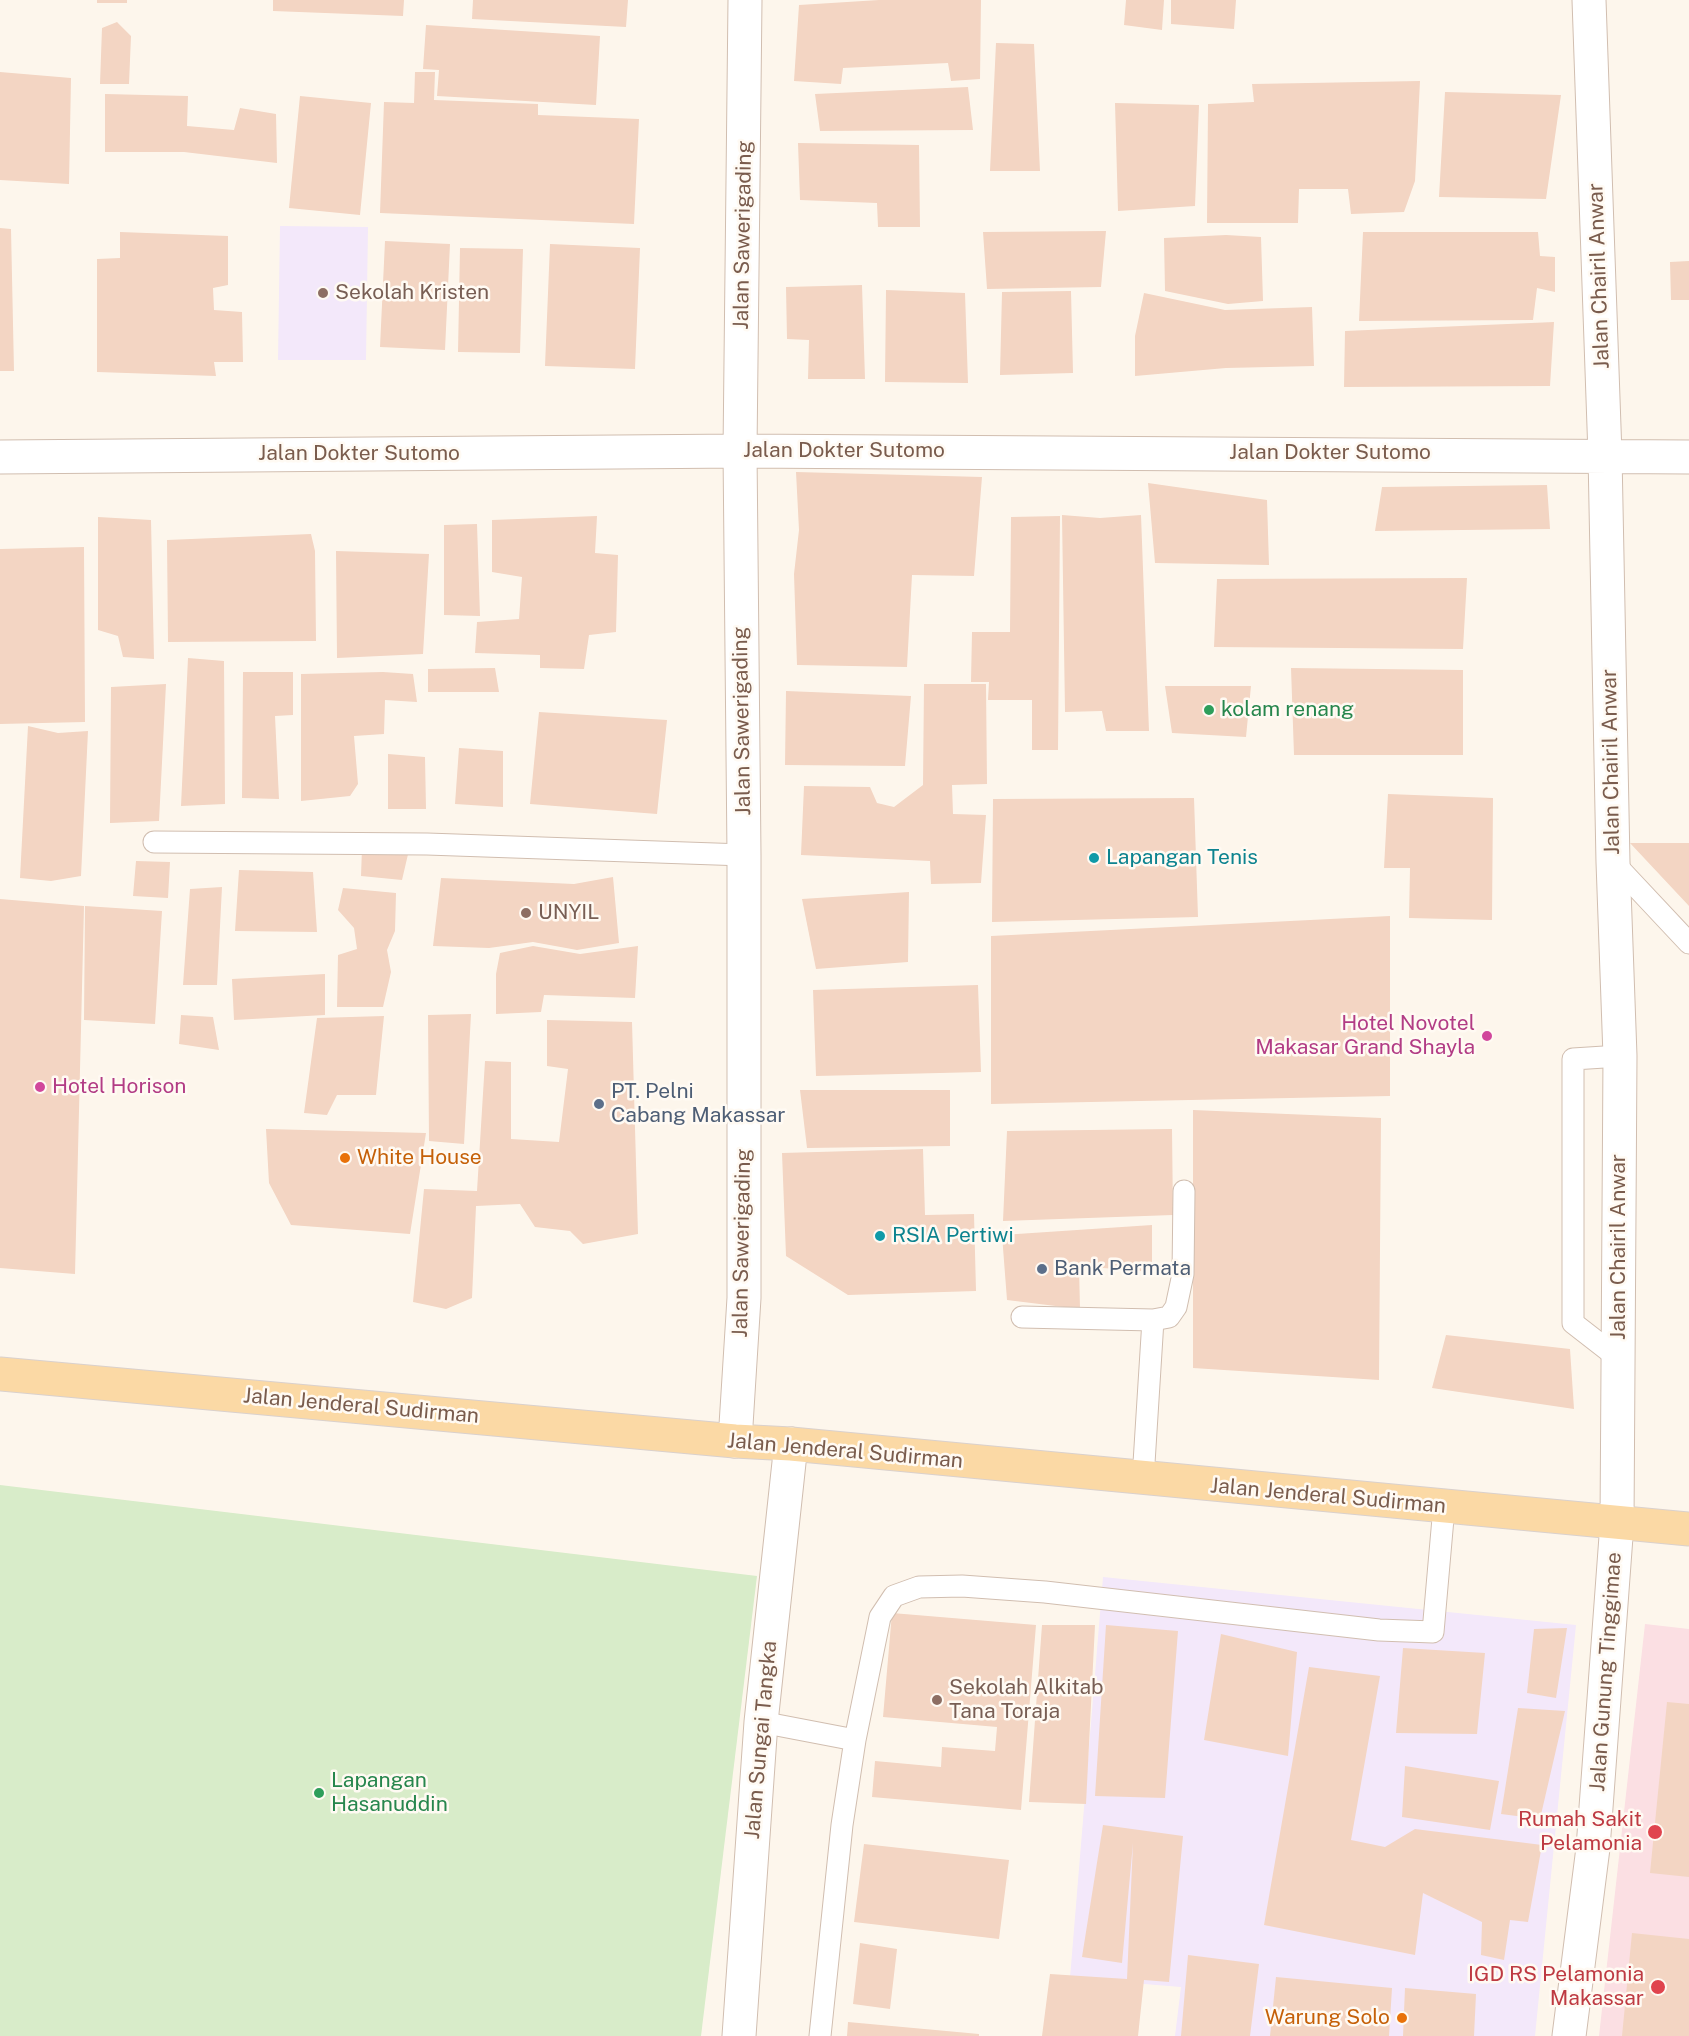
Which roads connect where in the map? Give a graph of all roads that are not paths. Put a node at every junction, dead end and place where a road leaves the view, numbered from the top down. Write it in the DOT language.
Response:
graph roads {
  1 [pos="745,0"];
  2 [pos="1589,0"];
  3 [pos="740,451"];
  4 [pos="1605,455"];
  5 [pos="1689,457"];
  6 [pos="0,458"];
  7 [pos="154,842"];
  8 [pos="744,855"];
  9 [pos="1612,862"];
  10 [pos="1689,943"];
  11 [pos="1620,1056"];
  12 [pos="1184,1191"];
  13 [pos="1022,1317"];
  14 [pos="1153,1320"];
  15 [pos="1618,1359"];
  16 [pos="0,1374"];
  17 [pos="735,1441"];
  18 [pos="790,1444"];
  19 [pos="1143,1479"];
  20 [pos="1444,1507"];
  21 [pos="1617,1523"];
  22 [pos="1689,1529"];
  23 [pos="761,1722"];
  24 [pos="855,1740"];
  25 [pos="739,2036"];
  26 [pos="820,2036"];
  27 [pos="1569,2036"];
  1 -- 3 [label="street, Jalan Sawerigading"];
  2 -- 4 [label="street, Jalan Chairil Anwar"];
  3 -- 4 [label="street, Jalan Dokter Sutomo"];
  3 -- 6 [label="street, Jalan Dokter Sutomo"];
  3 -- 8 [label="street, Jalan Sawerigading"];
  4 -- 5 [label="street, Jalan Dokter Sutomo"];
  4 -- 9 [label="street, Jalan Chairil Anwar"];
  7 -- 8 [label="lane"];
  8 -- 17 [label="street, Jalan Sawerigading"];
  9 -- 10 [label="lane"];
  9 -- 11 [label="street, Jalan Chairil Anwar"];
  11 -- 15 [label="street, Jalan Chairil Anwar"];
  11 -- 15 [label="lane"];
  12 -- 14 [label="lane"];
  13 -- 14 [label="lane"];
  14 -- 19 [label="lane"];
  15 -- 21 [label="street, Jalan Chairil Anwar"];
  16 -- 17 [label="main road, Jalan Jenderal Sudirman"];
  17 -- 18 [label="main road, Jalan Jenderal Sudirman"];
  18 -- 19 [label="main road, Jalan Jenderal Sudirman"];
  18 -- 23 [label="street, Jalan Sungai Tangka"];
  19 -- 20 [label="main road, Jalan Jenderal Sudirman"];
  20 -- 21 [label="main road, Jalan Jenderal Sudirman"];
  20 -- 24 [label="lane"];
  21 -- 22 [label="main road, Jalan Jenderal Sudirman"];
  21 -- 27 [label="street, Jalan Gunung Tinggimae"];
  23 -- 24 [label="lane"];
  23 -- 25 [label="street, Jalan Sungai Tangka"];
  24 -- 26 [label="lane"];
}
